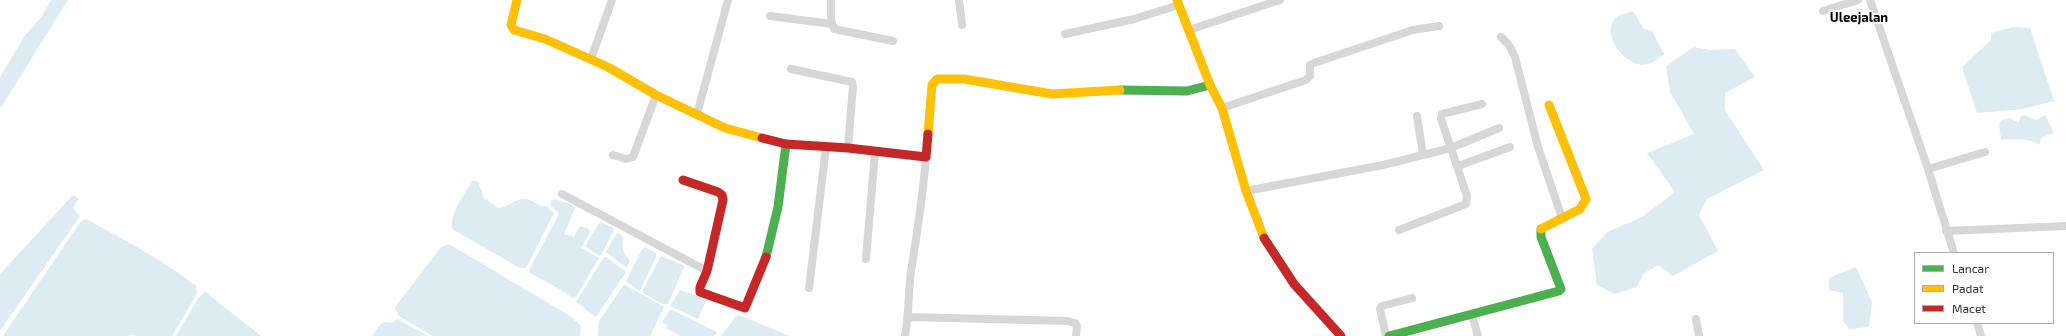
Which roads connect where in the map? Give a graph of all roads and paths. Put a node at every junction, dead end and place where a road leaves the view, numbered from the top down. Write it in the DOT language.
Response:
graph roads {
  1 [pos="517,0"];
  2 [pos="612,0"];
  3 [pos="728,0"];
  4 [pos="831,0"];
  5 [pos="959,0"];
  6 [pos="1280,0"];
  7 [pos="1858,0"];
  8 [pos="1870,0"];
  9 [pos="1178,3"];
  10 [pos="1823,12"];
  11 [pos="770,16"];
  12 [pos="832,24"];
  13 [pos="962,25"];
  14 [pos="1439,26"];
  15 [pos="1189,30"];
  16 [pos="1065,34"];
  17 [pos="1501,37"];
  18 [pos="893,41"];
  19 [pos="591,59"];
  20 [pos="791,69"];
  21 [pos="1210,85"];
  22 [pos="656,95"];
  23 [pos="1482,104"];
  24 [pos="1549,105"];
  25 [pos="1222,108"];
  26 [pos="696,114"];
  27 [pos="1417,116"];
  28 [pos="1499,128"];
  29 [pos="786,144"];
  30 [pos="826,147"];
  31 [pos="1510,147"];
  32 [pos="848,148"];
  33 [pos="1451,148"];
  34 [pos="874,152"];
  35 [pos="1985,152"];
  36 [pos="613,155"];
  37 [pos="1422,156"];
  38 [pos="926,157"];
  39 [pos="1458,166"];
  40 [pos="1928,169"];
  41 [pos="682,180"];
  42 [pos="1246,191"];
  43 [pos="562,194"];
  44 [pos="1562,218"];
  45 [pos="2066,226"];
  46 [pos="1399,230"];
  47 [pos="1946,231"];
  48 [pos="1954,252"];
  49 [pos="866,259"];
  50 [pos="707,271"];
  51 [pos="809,288"];
  52 [pos="1412,298"];
  53 [pos="1472,315"];
  54 [pos="908,317"];
  55 [pos="1696,319"];
  56 [pos="1977,324"];
  57 [pos="905,336"];
  58 [pos="1076,336"];
  59 [pos="1341,336"];
  60 [pos="1387,336"];
  61 [pos="1478,336"];
  62 [pos="1699,336"];
  63 [pos="1981,336"];
  1 -- 19 [label="street"];
  2 -- 19 [label="street"];
  3 -- 26 [label="street"];
  4 -- 12 [label="street"];
  5 -- 13 [label="street"];
  6 -- 15 [label="street"];
  7 -- 10 [label="street"];
  8 -- 40 [label="street"];
  9 -- 15 [label="street"];
  9 -- 16 [label="street"];
  11 -- 12 [label="street"];
  12 -- 18 [label="street"];
  14 -- 25 [label="street"];
  15 -- 21 [label="street"];
  17 -- 44 [label="street"];
  19 -- 22 [label="street"];
  20 -- 32 [label="street"];
  21 -- 25 [label="street"];
  21 -- 38 [label="street"];
  22 -- 26 [label="street"];
  22 -- 36 [label="street"];
  23 -- 33 [label="street"];
  24 -- 44 [label="street"];
  25 -- 42 [label="street"];
  26 -- 29 [label="street"];
  27 -- 37 [label="street"];
  28 -- 33 [label="street"];
  29 -- 30 [label="street"];
  29 -- 50 [label="street"];
  30 -- 32 [label="street"];
  30 -- 51 [label="street"];
  31 -- 39 [label="street"];
  32 -- 34 [label="street"];
  33 -- 37 [label="street"];
  33 -- 39 [label="street"];
  34 -- 38 [label="street"];
  34 -- 49 [label="street"];
  35 -- 40 [label="street"];
  37 -- 42 [label="street"];
  38 -- 54 [label="street"];
  39 -- 46 [label="street"];
  40 -- 47 [label="street"];
  41 -- 50 [label="street"];
  42 -- 59 [label="street"];
  43 -- 50 [label="street"];
  44 -- 53 [label="street"];
  45 -- 47 [label="street"];
  47 -- 48 [label="street"];
  52 -- 60 [label="street"];
  53 -- 60 [label="street"];
  53 -- 61 [label="street"];
  54 -- 57 [label="street"];
  54 -- 58 [label="street"];
  55 -- 62 [label="street"];
  56 -- 63 [label="street"];
}
